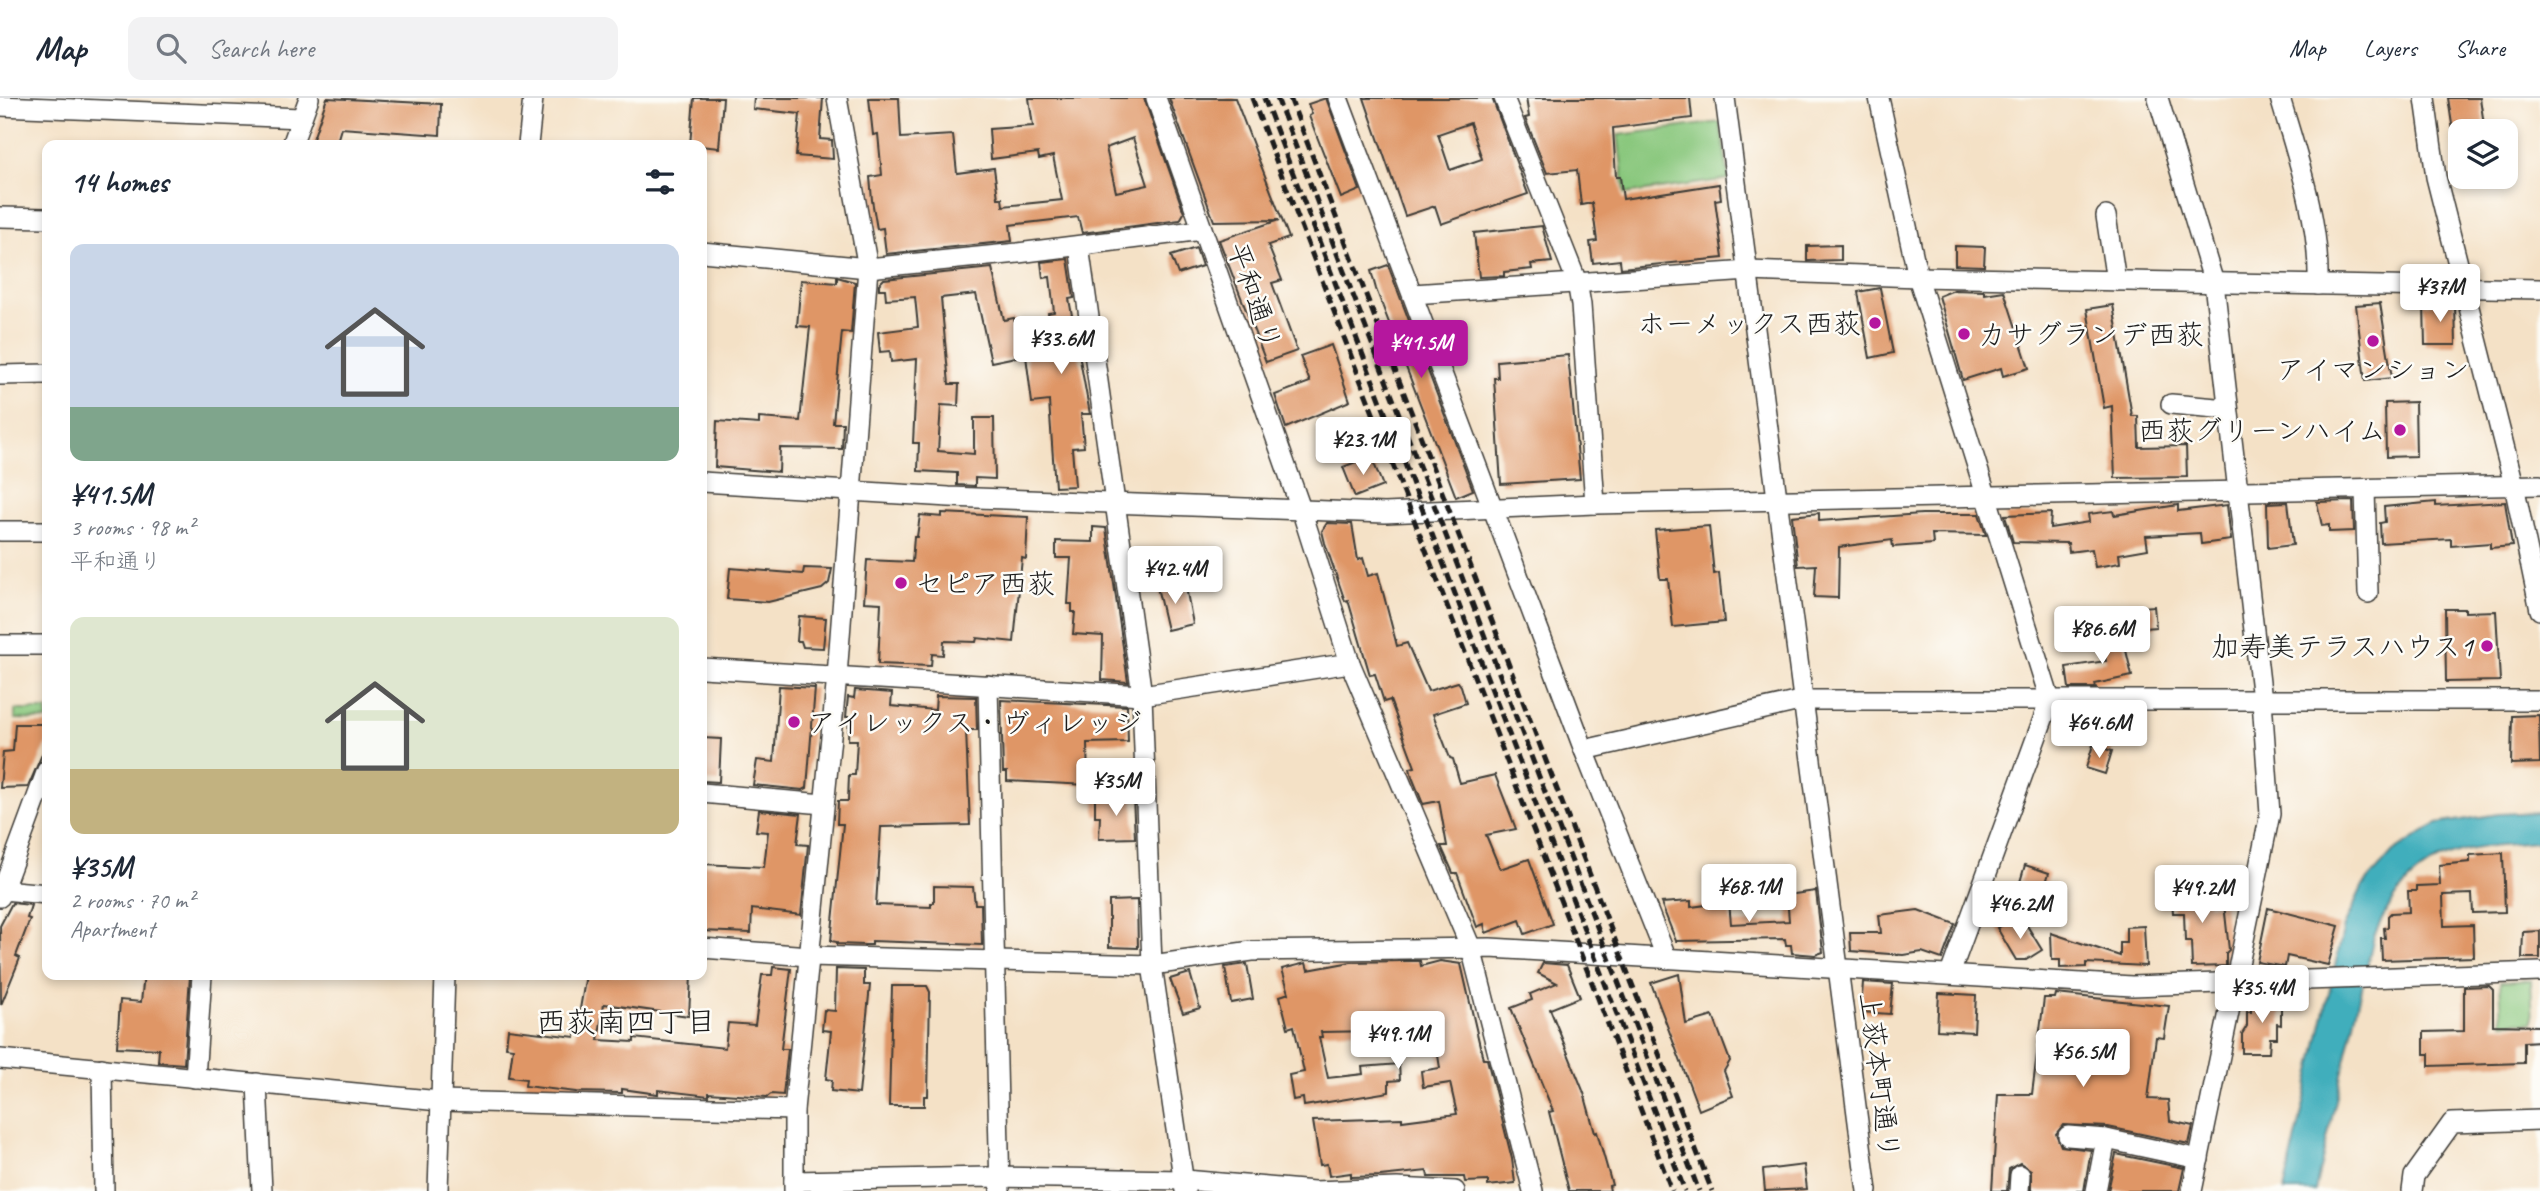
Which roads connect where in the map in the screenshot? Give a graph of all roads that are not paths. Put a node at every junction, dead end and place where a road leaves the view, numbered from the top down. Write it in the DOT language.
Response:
graph roads {
  1 [pos="309,98"];
  2 [pos="533,98"];
  3 [pos="837,98"];
  4 [pos="1156,98"];
  5 [pos="1338,98"];
  6 [pos="1504,98"];
  7 [pos="1725,98"];
  8 [pos="1879,98"];
  9 [pos="2158,98"];
  10 [pos="2280,98"];
  11 [pos="2425,98"];
  12 [pos="0,106"];
  13 [pos="301,118"];
  14 [pos="294,140"];
  15 [pos="529,140"];
  16 [pos="2106,216"];
  17 [pos="0,217"];
  18 [pos="42,218"];
  19 [pos="1202,230"];
  20 [pos="1079,246"];
  21 [pos="707,252"];
  22 [pos="868,268"];
  23 [pos="1749,271"];
  24 [pos="1918,277"];
  25 [pos="2116,281"];
  26 [pos="1577,282"];
  27 [pos="2214,283"];
  28 [pos="2318,285"];
  29 [pos="2466,289"];
  30 [pos="2540,289"];
  31 [pos="1413,294"];
  32 [pos="42,374"];
  33 [pos="0,375"];
  34 [pos="2171,404"];
  35 [pos="2228,409"];
  36 [pos="707,482"];
  37 [pos="2514,485"];
  38 [pos="2540,485"];
  39 [pos="850,490"];
  40 [pos="2365,490"];
  41 [pos="2237,492"];
  42 [pos="1985,497"];
  43 [pos="1778,500"];
  44 [pos="1114,501"];
  45 [pos="1595,504"];
  46 [pos="1491,507"];
  47 [pos="1302,512"];
  48 [pos="0,531"];
  49 [pos="42,531"];
  50 [pos="2368,593"];
  51 [pos="2540,610"];
  52 [pos="0,645"];
  53 [pos="42,645"];
  54 [pos="1350,663"];
  55 [pos="707,668"];
  56 [pos="837,676"];
  57 [pos="988,685"];
  58 [pos="1142,695"];
  59 [pos="1804,700"];
  60 [pos="2050,700"];
  61 [pos="2262,700"];
  62 [pos="2540,700"];
  63 [pos="1584,750"];
  64 [pos="42,781"];
  65 [pos="707,793"];
  66 [pos="823,804"];
  67 [pos="9,850"];
  68 [pos="1,894"];
  69 [pos="42,894"];
  70 [pos="707,948"];
  71 [pos="1471,948"];
  72 [pos="809,956"];
  73 [pos="1667,958"];
  74 [pos="994,960"];
  75 [pos="1153,965"];
  76 [pos="1838,968"];
  77 [pos="2540,972"];
  78 [pos="1950,974"];
  79 [pos="202,980"];
  80 [pos="445,980"];
  81 [pos="2238,983"];
  82 [pos="0,1059"];
  83 [pos="102,1068"];
  84 [pos="195,1078"];
  85 [pos="257,1083"];
  86 [pos="440,1101"];
  87 [pos="794,1110"];
  88 [pos="2540,1120"];
  89 [pos="2068,1136"];
  90 [pos="2106,1139"];
  91 [pos="2199,1159"];
  92 [pos="1000,1184"];
  93 [pos="1185,1185"];
  94 [pos="794,1186"];
  95 [pos="104,1191"];
  96 [pos="262,1191"];
  97 [pos="438,1191"];
  98 [pos="1455,1191"];
  99 [pos="1533,1191"];
  100 [pos="1867,1191"];
  101 [pos="2096,1191"];
  102 [pos="2192,1191"];
  103 [pos="2413,1191"];
  1 -- 13 [label="street"];
  2 -- 15 [label="street"];
  3 -- 22 [label="street"];
  4 -- 19 [label="street, 平和通り"];
  5 -- 31 [label="street"];
  6 -- 26 [label="street"];
  7 -- 23 [label="street, 上荻本町通り"];
  8 -- 24 [label="street"];
  9 -- 27 [label="street"];
  10 -- 28 [label="street"];
  11 -- 29 [label="street"];
  12 -- 13 [label="street"];
  13 -- 14 [label="street"];
  16 -- 25 [label="street"];
  17 -- 18 [label="street"];
  19 -- 20 [label="street"];
  19 -- 47 [label="street, 平和通り"];
  20 -- 22 [label="street"];
  20 -- 44 [label="street"];
  21 -- 22 [label="street"];
  22 -- 39 [label="street"];
  23 -- 24 [label="street"];
  23 -- 26 [label="street"];
  23 -- 43 [label="street, 上荻本町通り"];
  24 -- 25 [label="street"];
  24 -- 42 [label="street"];
  25 -- 27 [label="street"];
  26 -- 31 [label="street"];
  26 -- 45 [label="street"];
  27 -- 28 [label="street"];
  27 -- 35 [label="street"];
  28 -- 29 [label="street"];
  29 -- 30 [label="street"];
  29 -- 37 [label="street"];
  31 -- 46 [label="street"];
  32 -- 33 [label="street"];
  34 -- 35 [label="street"];
  35 -- 41 [label="street"];
  36 -- 39 [label="street"];
  37 -- 38 [label="street"];
  37 -- 40 [label="street"];
  37 -- 51 [label="street"];
  39 -- 44 [label="street"];
  39 -- 56 [label="street"];
  40 -- 41 [label="street"];
  40 -- 50 [label="street"];
  41 -- 42 [label="street"];
  41 -- 61 [label="street"];
  42 -- 43 [label="street"];
  42 -- 60 [label="street"];
  43 -- 45 [label="street"];
  43 -- 59 [label="street, 上荻本町通り"];
  44 -- 47 [label="street"];
  44 -- 58 [label="street"];
  45 -- 46 [label="street"];
  46 -- 47 [label="street"];
  46 -- 63 [label="street"];
  47 -- 54 [label="street, 平和通り"];
  48 -- 49 [label="street"];
  52 -- 53 [label="street"];
  54 -- 58 [label="street"];
  54 -- 71 [label="street, 平和通り"];
  55 -- 56 [label="street"];
  56 -- 57 [label="street"];
  56 -- 66 [label="street"];
  57 -- 58 [label="street"];
  57 -- 74 [label="street"];
  58 -- 75 [label="street"];
  59 -- 60 [label="street"];
  59 -- 63 [label="street"];
  59 -- 76 [label="street, 上荻本町通り"];
  60 -- 61 [label="street"];
  60 -- 78 [label="street"];
  61 -- 62 [label="street"];
  61 -- 81 [label="street"];
  63 -- 73 [label="street"];
  64 -- 67 [label="street"];
  65 -- 66 [label="street"];
  66 -- 72 [label="street"];
  67 -- 68 [label="street"];
  68 -- 69 [label="street"];
  70 -- 72 [label="street"];
  71 -- 73 [label="street"];
  71 -- 75 [label="street"];
  71 -- 99 [label="street, 平和通り"];
  72 -- 74 [label="street"];
  72 -- 87 [label="street"];
  73 -- 76 [label="street"];
  74 -- 75 [label="street"];
  74 -- 92 [label="street"];
  75 -- 93 [label="street"];
  76 -- 78 [label="street"];
  76 -- 100 [label="street, 上荻本町通り"];
  77 -- 81 [label="street"];
  78 -- 81 [label="street"];
  79 -- 84 [label="street"];
  80 -- 86 [label="street"];
  81 -- 91 [label="street"];
  82 -- 83 [label="street"];
  83 -- 84 [label="street"];
  83 -- 95 [label="street"];
  84 -- 85 [label="street"];
  85 -- 86 [label="street"];
  85 -- 96 [label="street"];
  86 -- 87 [label="street"];
  86 -- 97 [label="street"];
  87 -- 94 [label="street"];
  88 -- 103 [label="street"];
  89 -- 90 [label="street"];
  90 -- 91 [label="street"];
  90 -- 101 [label="street"];
  91 -- 102 [label="street"];
  92 -- 93 [label="street"];
  92 -- 94 [label="street"];
  93 -- 98 [label="street"];
}
